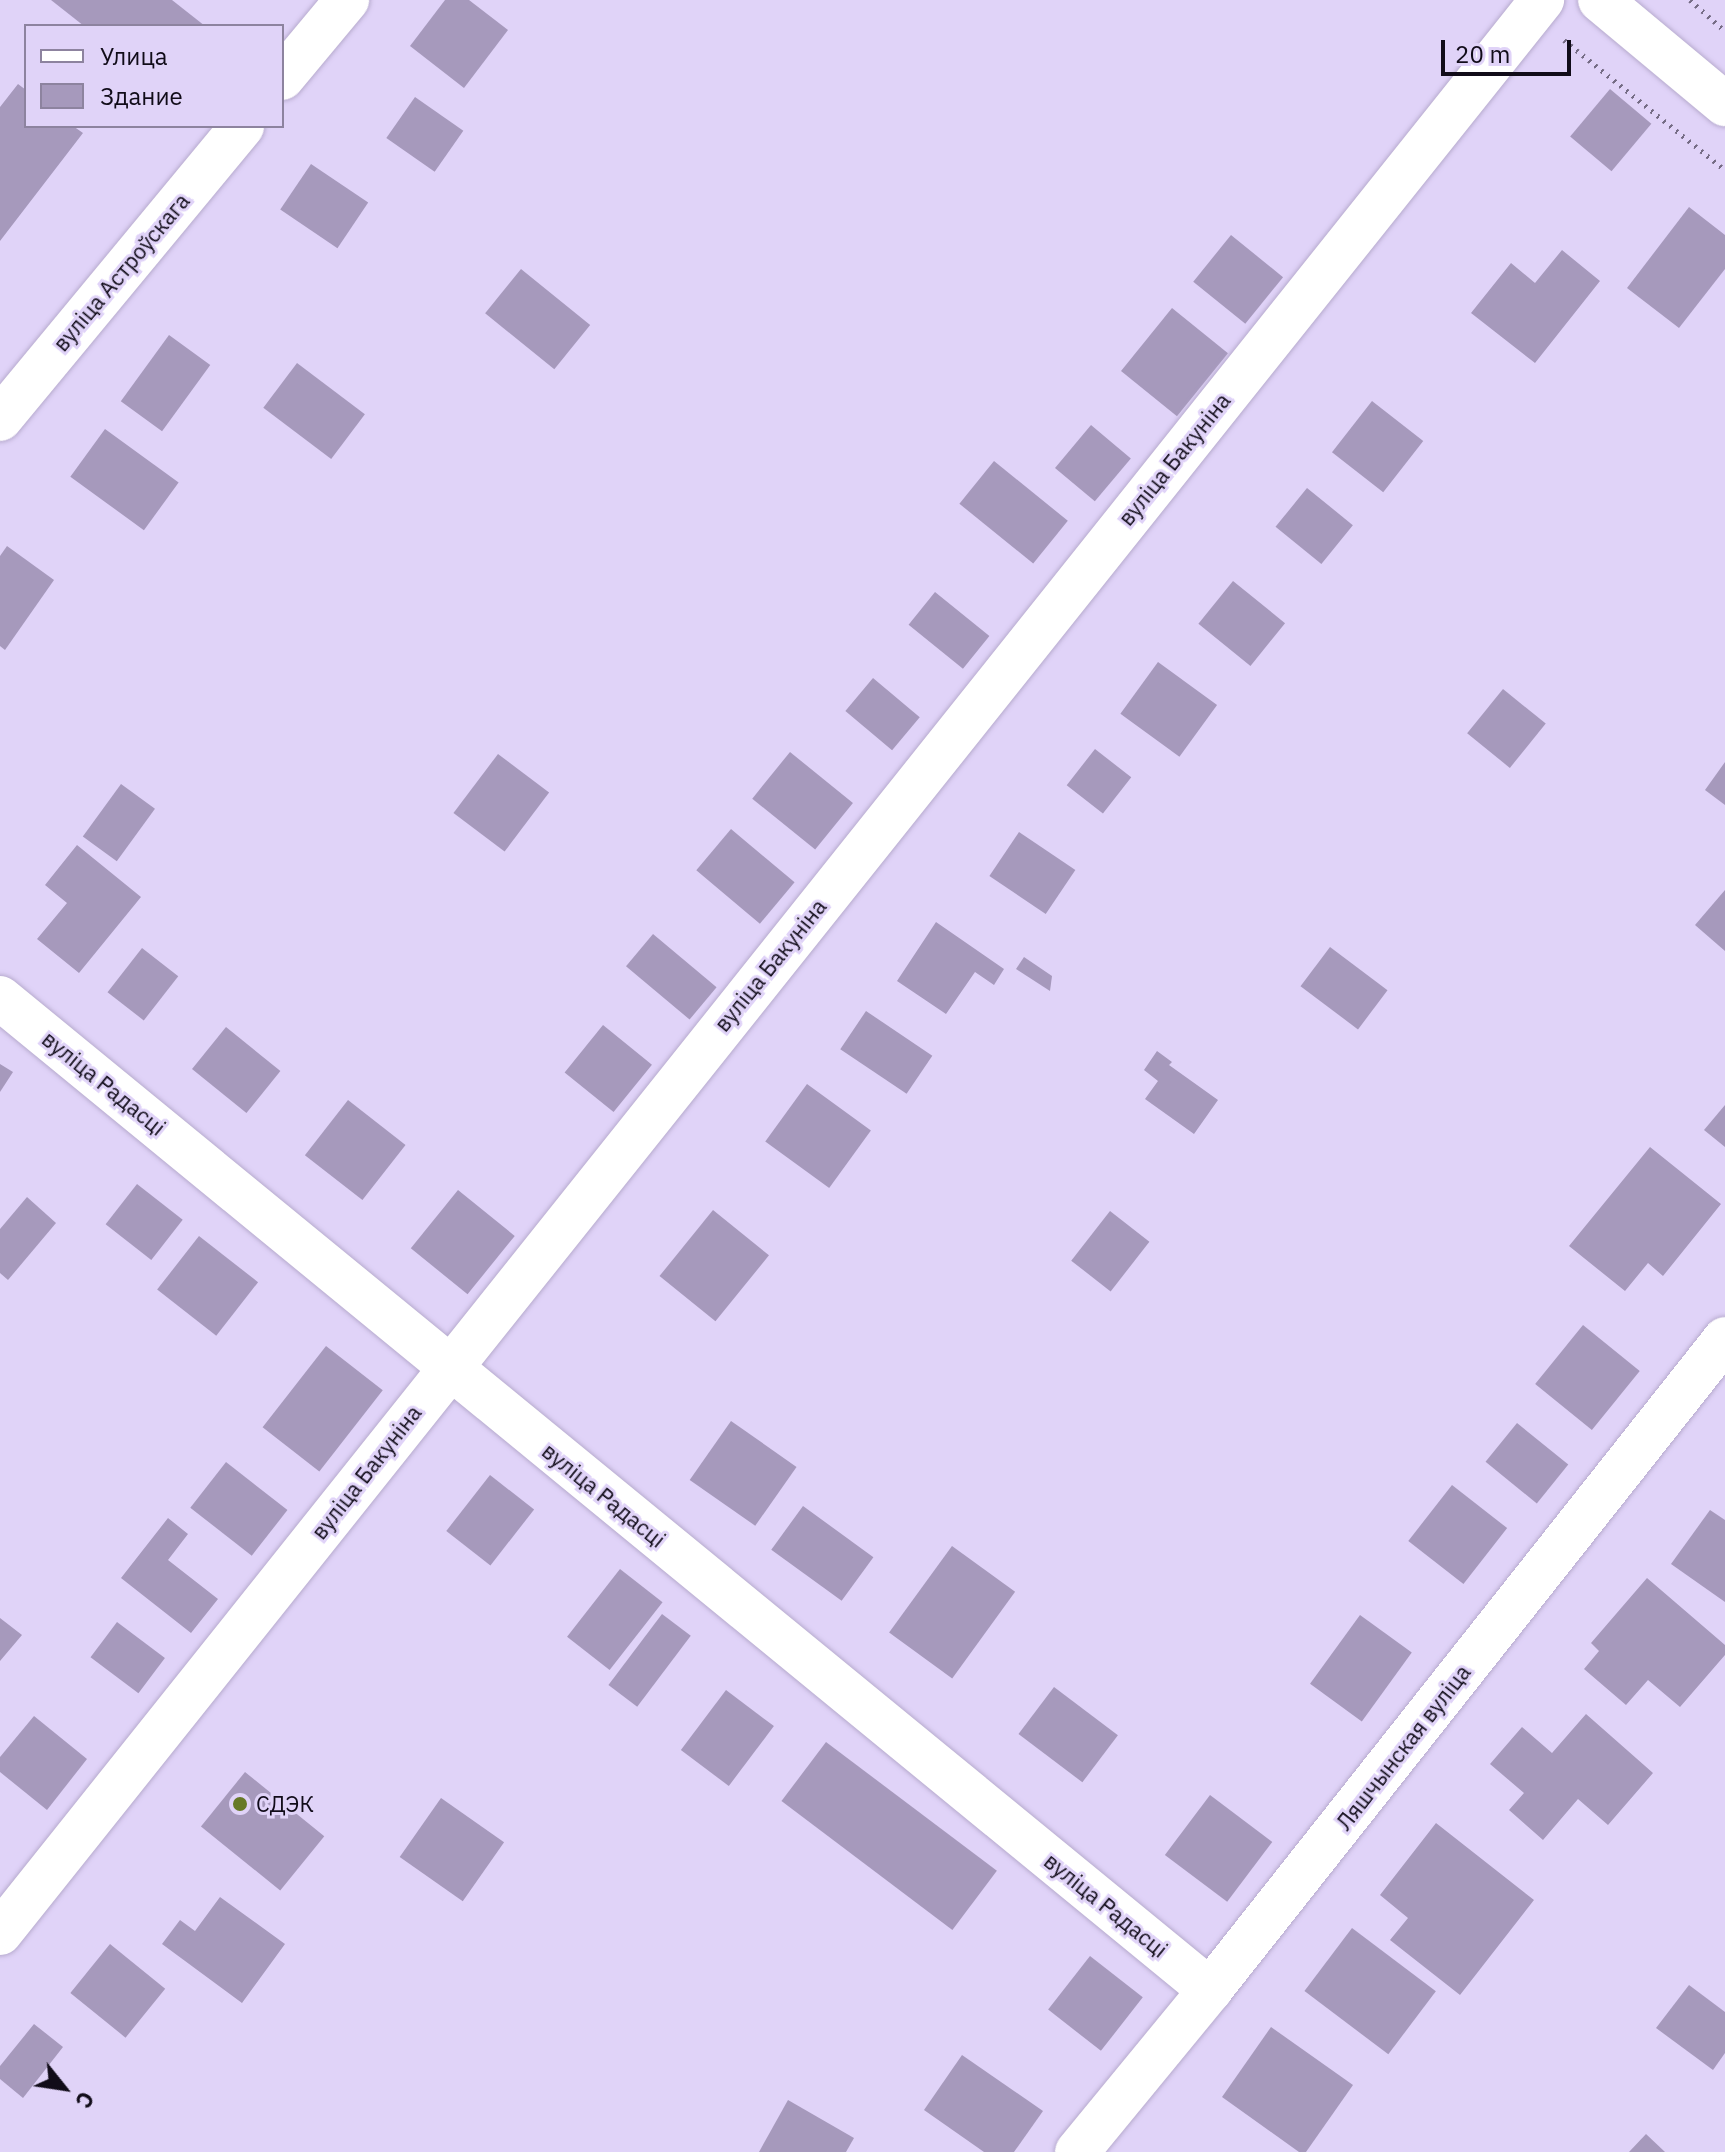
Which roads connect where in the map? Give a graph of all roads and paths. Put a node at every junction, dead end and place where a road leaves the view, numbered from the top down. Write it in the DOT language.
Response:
graph roads {
  1 [pos="347,0"];
  2 [pos="1600,0"];
  3 [pos="1690,0"];
  4 [pos="1536,6"];
  5 [pos="1725,31"];
  6 [pos="284,76"];
  7 [pos="1725,104"];
  8 [pos="240,128"];
  9 [pos="1725,170"];
  10 [pos="0,419"];
  11 [pos="0,998"];
  12 [pos="1725,1339"];
  13 [pos="448,1367"];
  14 [pos="0,1933"];
  15 [pos="1210,1990"];
  16 [pos="1077,2152"];
  1 -- 6 [label="street"];
  2 -- 7 [label="street"];
  3 -- 5 [label="path"];
  4 -- 9 [label="path"];
  4 -- 13 [label="street, вуліца Бакуніна"];
  8 -- 10 [label="street, вуліца Астроўскага"];
  11 -- 13 [label="street, вуліца Радасці"];
  12 -- 15 [label="street, Ляшчынская вуліца"];
  13 -- 14 [label="street, вуліца Бакуніна"];
  13 -- 15 [label="street, вуліца Радасці"];
  15 -- 16 [label="street, Ляшчынская вуліца"];
}
